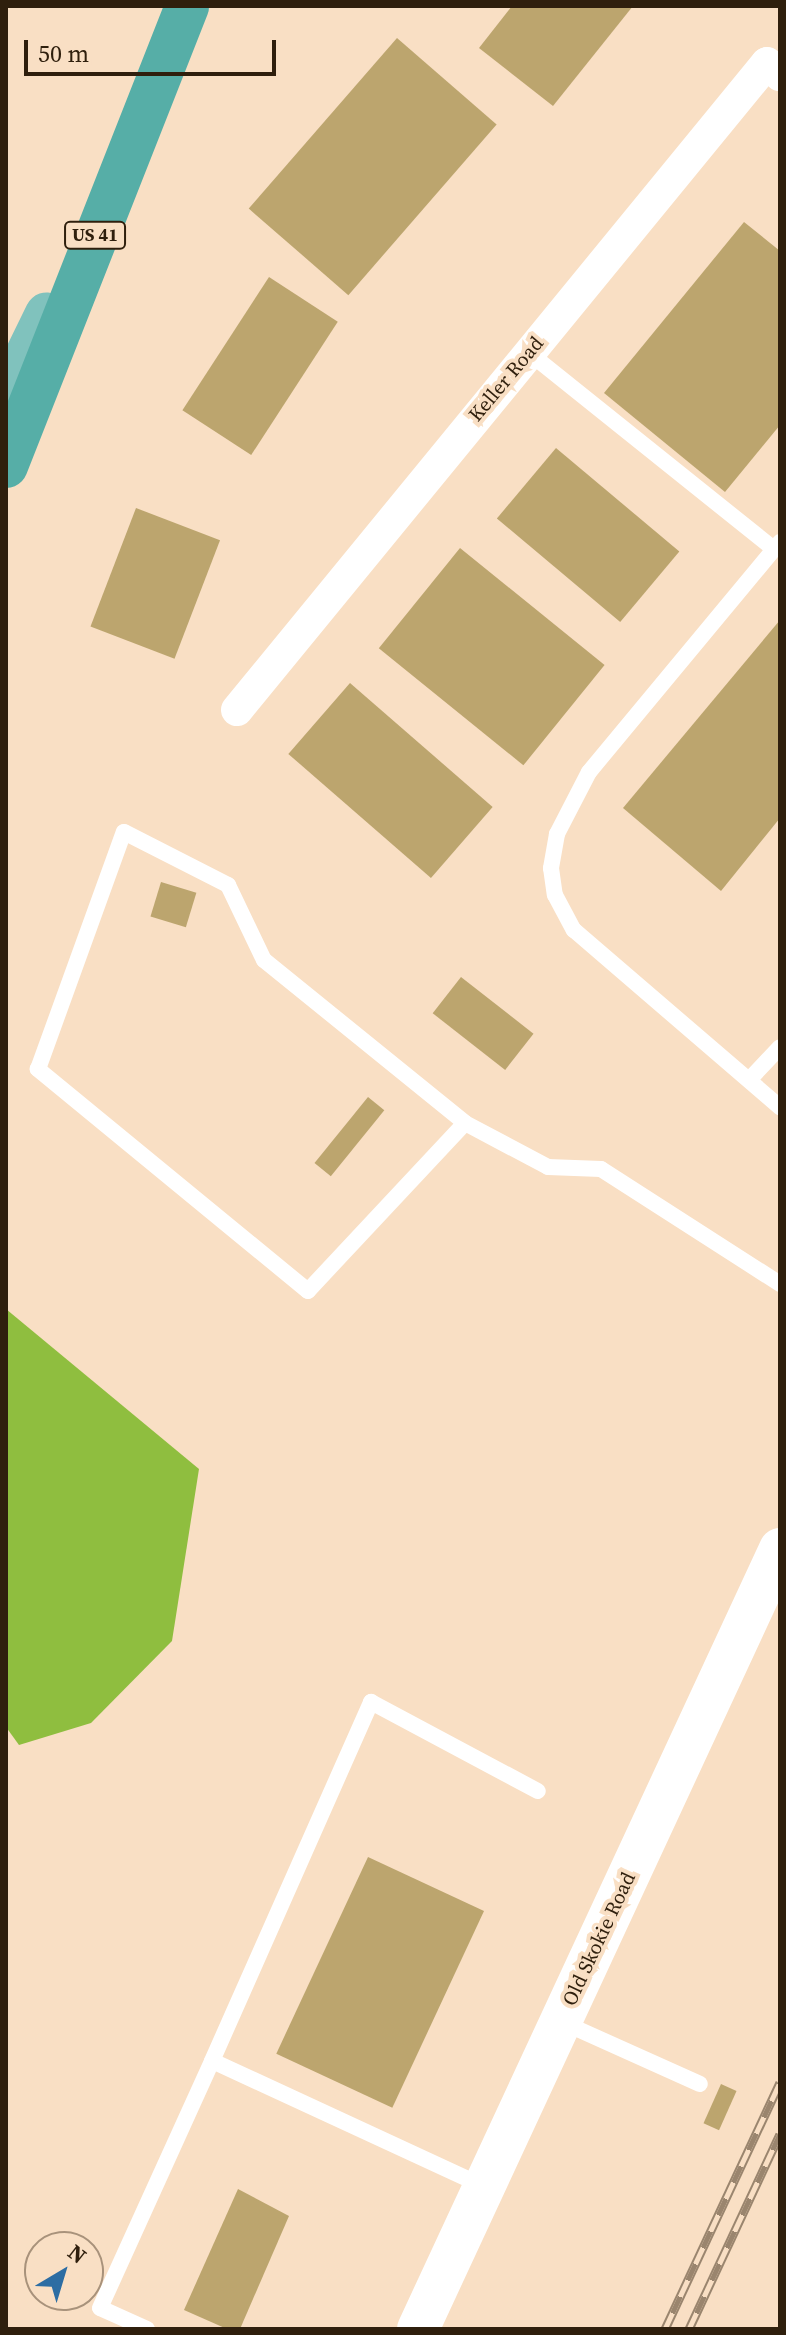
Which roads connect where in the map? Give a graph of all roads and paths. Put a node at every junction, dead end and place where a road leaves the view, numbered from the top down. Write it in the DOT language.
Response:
graph roads {
  1 [pos="187,6"];
  2 [pos="780,75"];
  3 [pos="133,137"];
  4 [pos="528,352"];
  5 [pos="6,398"];
  6 [pos="6,466"];
  7 [pos="777,546"];
  8 [pos="237,710"];
  9 [pos="780,1047"];
  10 [pos="749,1080"];
  11 [pos="780,1107"];
  12 [pos="465,1123"];
  13 [pos="780,1284"];
  14 [pos="780,1549"];
  15 [pos="538,1791"];
  16 [pos="561,2022"];
  17 [pos="212,2061"];
  18 [pos="700,2084"];
  19 [pos="484,2187"];
  20 [pos="147,2329"];
  21 [pos="418,2329"];
  1 -- 3 [label="highway, US 41"];
  2 -- 4 [label="street, Keller Road"];
  3 -- 5 [label="main road"];
  3 -- 6 [label="highway, US 41"];
  4 -- 7 [label="lane"];
  4 -- 8 [label="street, Keller Road"];
  7 -- 10 [label="lane"];
  9 -- 10 [label="lane"];
  10 -- 11 [label="lane"];
  12 -- 12 [label="lane"];
  12 -- 13 [label="lane"];
  14 -- 16 [label="street, Old Skokie Road"];
  15 -- 17 [label="lane"];
  16 -- 18 [label="lane"];
  16 -- 19 [label="street, Old Skokie Road"];
  17 -- 19 [label="lane"];
  17 -- 20 [label="lane"];
  19 -- 21 [label="street, Old Skokie Road"];
}
